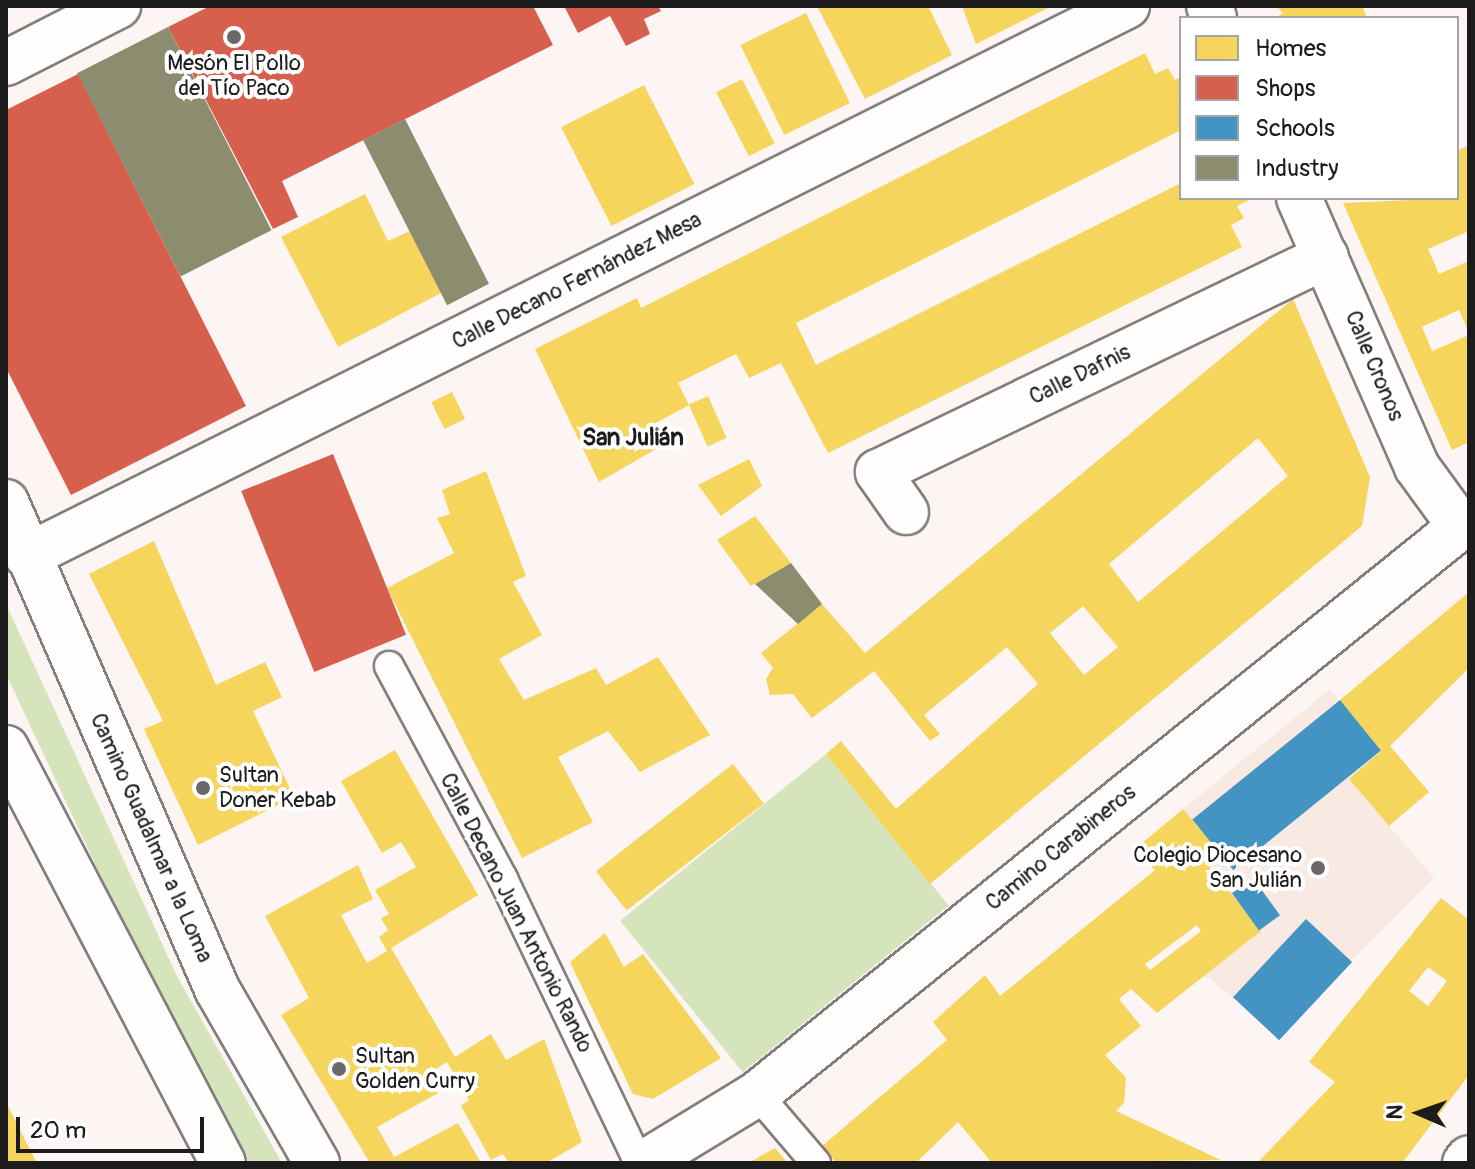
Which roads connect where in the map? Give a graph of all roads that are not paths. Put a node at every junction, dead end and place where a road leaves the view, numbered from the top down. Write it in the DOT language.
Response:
graph roads {
  1 [pos="118,6"];
  2 [pos="1127,6"];
  3 [pos="6,63"];
  4 [pos="1300,200"];
  5 [pos="1326,256"];
  6 [pos="6,502"];
  7 [pos="906,512"];
  8 [pos="1466,525"];
  9 [pos="27,556"];
  10 [pos="389,666"];
  11 [pos="6,748"];
  12 [pos="757,1094"];
  13 [pos="1469,1158"];
  14 [pos="223,1163"];
  15 [pos="317,1163"];
  16 [pos="641,1163"];
  17 [pos="816,1163"];
  18 [pos="1465,1163"];
  1 -- 3 [label="street"];
  2 -- 9 [label="street, Calle Decano Fernández Mesa"];
  4 -- 5 [label="street, Calle Cronos"];
  5 -- 7 [label="street, Calle Dafnis"];
  5 -- 8 [label="street, Calle Cronos"];
  6 -- 9 [label="street, Camino Guadalmar a la Loma"];
  8 -- 12 [label="street, Camino Carabineros"];
  9 -- 15 [label="street, Camino Guadalmar a la Loma"];
  10 -- 16 [label="lane, Calle Decano Juan Antonio Rando"];
  11 -- 14 [label="street"];
  12 -- 16 [label="street, Camino Carabineros"];
  12 -- 17 [label="lane"];
  13 -- 18 [label="street"];
}
